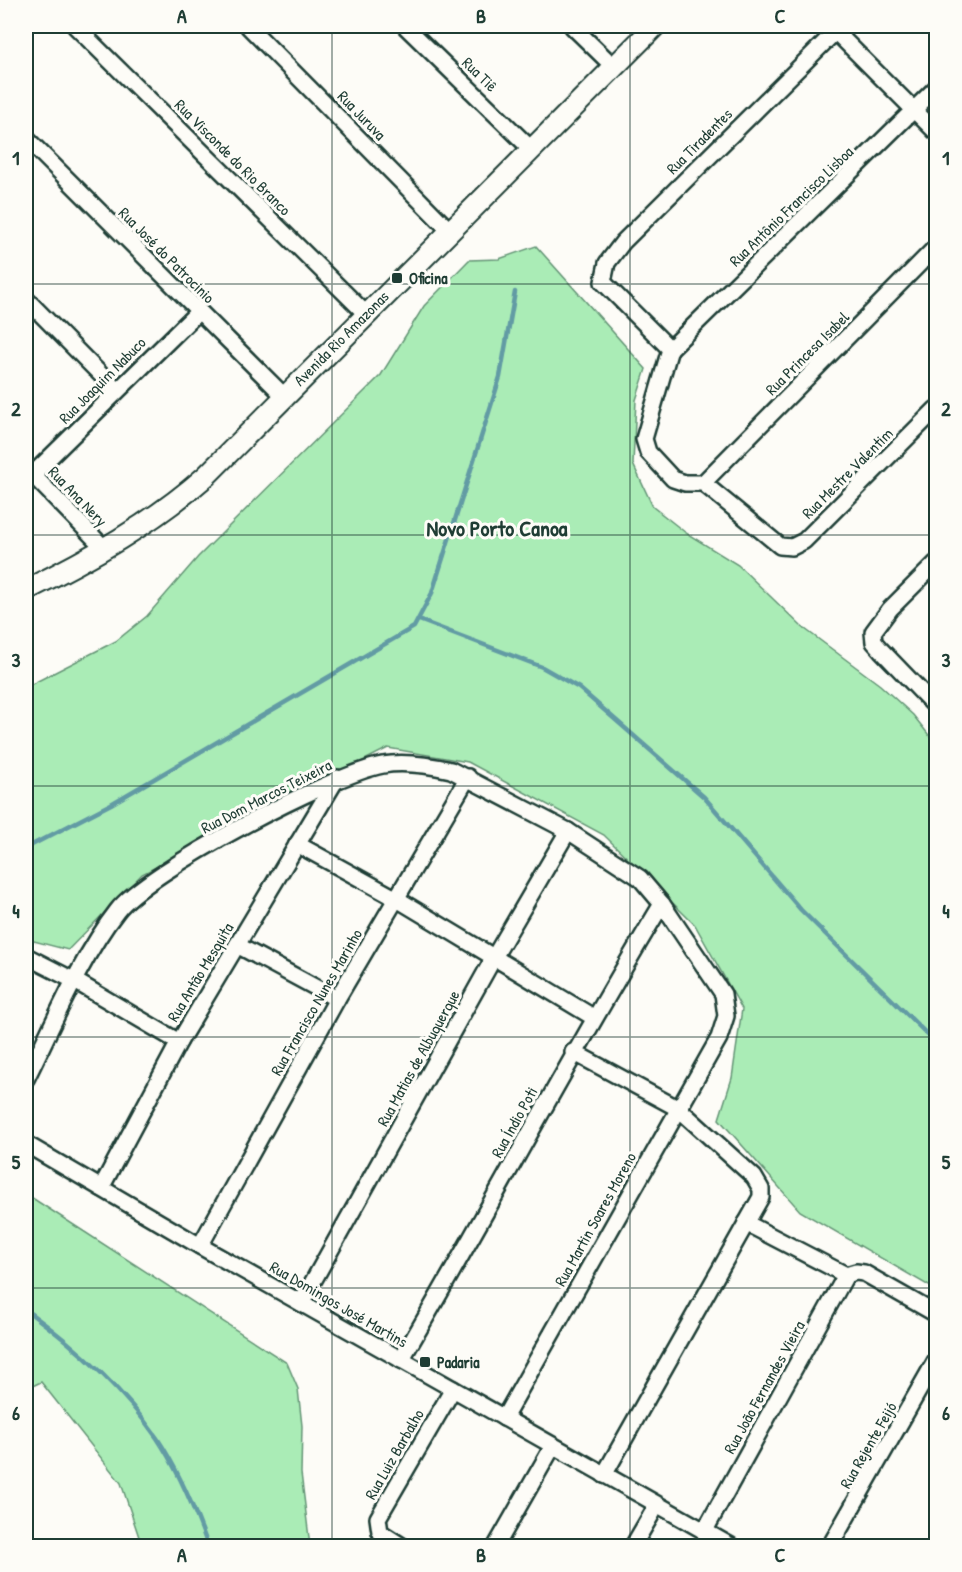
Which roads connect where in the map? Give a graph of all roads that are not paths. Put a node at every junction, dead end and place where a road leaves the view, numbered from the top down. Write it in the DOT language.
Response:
graph roads {
  1 [pos="75,26"];
  2 [pos="248,26"];
  3 [pos="405,26"];
  4 [pos="572,26"];
  5 [pos="655,26"];
  6 [pos="836,27"];
  7 [pos="613,66"];
  8 [pos="936,88"];
  9 [pos="915,110"];
  10 [pos="936,132"];
  11 [pos="26,138"];
  12 [pos="531,149"];
  13 [pos="449,230"];
  14 [pos="936,247"];
  15 [pos="26,299"];
  16 [pos="198,312"];
  17 [pos="366,314"];
  18 [pos="670,348"];
  19 [pos="117,391"];
  20 [pos="284,396"];
  21 [pos="936,409"];
  22 [pos="29,471"];
  23 [pos="703,483"];
  24 [pos="104,548"];
  25 [pos="936,563"];
  26 [pos="26,590"];
  27 [pos="936,708"];
  28 [pos="468,777"];
  29 [pos="337,778"];
  30 [pos="568,831"];
  31 [pos="297,844"];
  32 [pos="397,899"];
  33 [pos="662,904"];
  34 [pos="237,945"];
  35 [pos="26,956"];
  36 [pos="493,959"];
  37 [pos="75,981"];
  38 [pos="337,999"];
  39 [pos="593,1017"];
  40 [pos="719,1038"];
  41 [pos="179,1042"];
  42 [pos="573,1052"];
  43 [pos="26,1079"];
  44 [pos="679,1109"];
  45 [pos="26,1143"];
  46 [pos="101,1188"];
  47 [pos="746,1223"];
  48 [pos="200,1246"];
  49 [pos="846,1275"];
  50 [pos="301,1303"];
  51 [pos="936,1314"];
  52 [pos="401,1360"];
  53 [pos="936,1360"];
  54 [pos="453,1389"];
  55 [pos="504,1418"];
  56 [pos="553,1446"];
  57 [pos="604,1475"];
  58 [pos="657,1505"];
  59 [pos="704,1532"];
  60 [pos="402,1546"];
  61 [pos="496,1546"];
  62 [pos="633,1546"];
  63 [pos="731,1546"];
  64 [pos="830,1546"];
  1 -- 17 [label="street, Rua Visconde do Rio Branco"];
  2 -- 13 [label="street, Rua Juruva"];
  3 -- 12 [label="street, Rua Tiê"];
  4 -- 7 [label="street"];
  5 -- 7 [label="street, Avenida Rio Amazonas"];
  6 -- 9 [label="street"];
  6 -- 18 [label="street, Rua Tiradentes"];
  7 -- 12 [label="street, Avenida Rio Amazonas"];
  8 -- 9 [label="street, Rua Antônio Francisco Lisboa"];
  9 -- 10 [label="street"];
  9 -- 18 [label="street, Rua Antônio Francisco Lisboa"];
  11 -- 16 [label="street, Rua José do Patrocinio"];
  12 -- 13 [label="street, Avenida Rio Amazonas"];
  13 -- 17 [label="street, Avenida Rio Amazonas"];
  14 -- 23 [label="street, Rua Princesa Isabel"];
  15 -- 19 [label="street"];
  16 -- 19 [label="street, Rua Joaquim Nabuco"];
  16 -- 20 [label="street, Rua José do Patrocinio"];
  17 -- 20 [label="street, Avenida Rio Amazonas"];
  18 -- 23 [label="street"];
  19 -- 22 [label="street, Rua Joaquim Nabuco"];
  20 -- 24 [label="street, Avenida Rio Amazonas"];
  21 -- 23 [label="street, Rua Mestre Valentim"];
  22 -- 24 [label="street, Rua Ana Nery"];
  24 -- 26 [label="street, Avenida Rio Amazonas"];
  25 -- 27 [label="street"];
  28 -- 29 [label="street, Rua Dom Marcos Teixeira"];
  28 -- 30 [label="street, Rua Dom Marcos Teixeira"];
  28 -- 32 [label="street, Rua Francisco Nunes Marinho"];
  29 -- 31 [label="street, Rua Antão Mesquita"];
  29 -- 37 [label="street, Rua Dom Marcos Teixeira"];
  30 -- 33 [label="street, Rua Dom Marcos Teixeira"];
  30 -- 36 [label="street, Rua Matias de Albuquerque"];
  31 -- 32 [label="street"];
  31 -- 34 [label="street, Rua Antão Mesquita"];
  32 -- 36 [label="street"];
  32 -- 38 [label="street, Rua Francisco Nunes Marinho"];
  33 -- 39 [label="street, Rua Índio Poti"];
  33 -- 40 [label="street, Rua Dom Marcos Teixeira"];
  34 -- 38 [label="street"];
  34 -- 41 [label="street, Rua Antão Mesquita"];
  35 -- 37 [label="street"];
  36 -- 39 [label="street"];
  36 -- 50 [label="street, Rua Matias de Albuquerque"];
  37 -- 41 [label="street"];
  37 -- 43 [label="street, Rua Dom Marcos Teixeira"];
  38 -- 48 [label="street, Rua Francisco Nunes Marinho"];
  39 -- 42 [label="street, Rua Índio Poti"];
  40 -- 44 [label="street, Rua Martin Soares Moreno"];
  41 -- 46 [label="street, Rua Antão Mesquita"];
  42 -- 44 [label="street"];
  42 -- 52 [label="street, Rua Índio Poti"];
  44 -- 47 [label="street"];
  44 -- 55 [label="street, Rua Martin Soares Moreno"];
  45 -- 46 [label="street, Rua Domingos José Martins"];
  46 -- 48 [label="street, Rua Domingos José Martins"];
  47 -- 49 [label="street"];
  47 -- 57 [label="street"];
  48 -- 50 [label="street, Rua Domingos José Martins"];
  49 -- 51 [label="street"];
  49 -- 59 [label="street, Rua João Fernandes Vieira"];
  50 -- 52 [label="street, Rua Domingos José Martins"];
  52 -- 54 [label="street, Rua Domingos José Martins"];
  53 -- 64 [label="street, Rua Rejente Feijó"];
  54 -- 55 [label="street, Rua Domingos José Martins"];
  54 -- 60 [label="street, Rua Luiz Barbalho"];
  55 -- 56 [label="street, Rua Domingos José Martins"];
  56 -- 57 [label="street, Rua Domingos José Martins"];
  56 -- 61 [label="street"];
  57 -- 58 [label="street, Rua Domingos José Martins"];
  58 -- 59 [label="street, Rua Domingos José Martins"];
  58 -- 62 [label="street"];
  59 -- 63 [label="street, Rua Domingos José Martins"];
}
